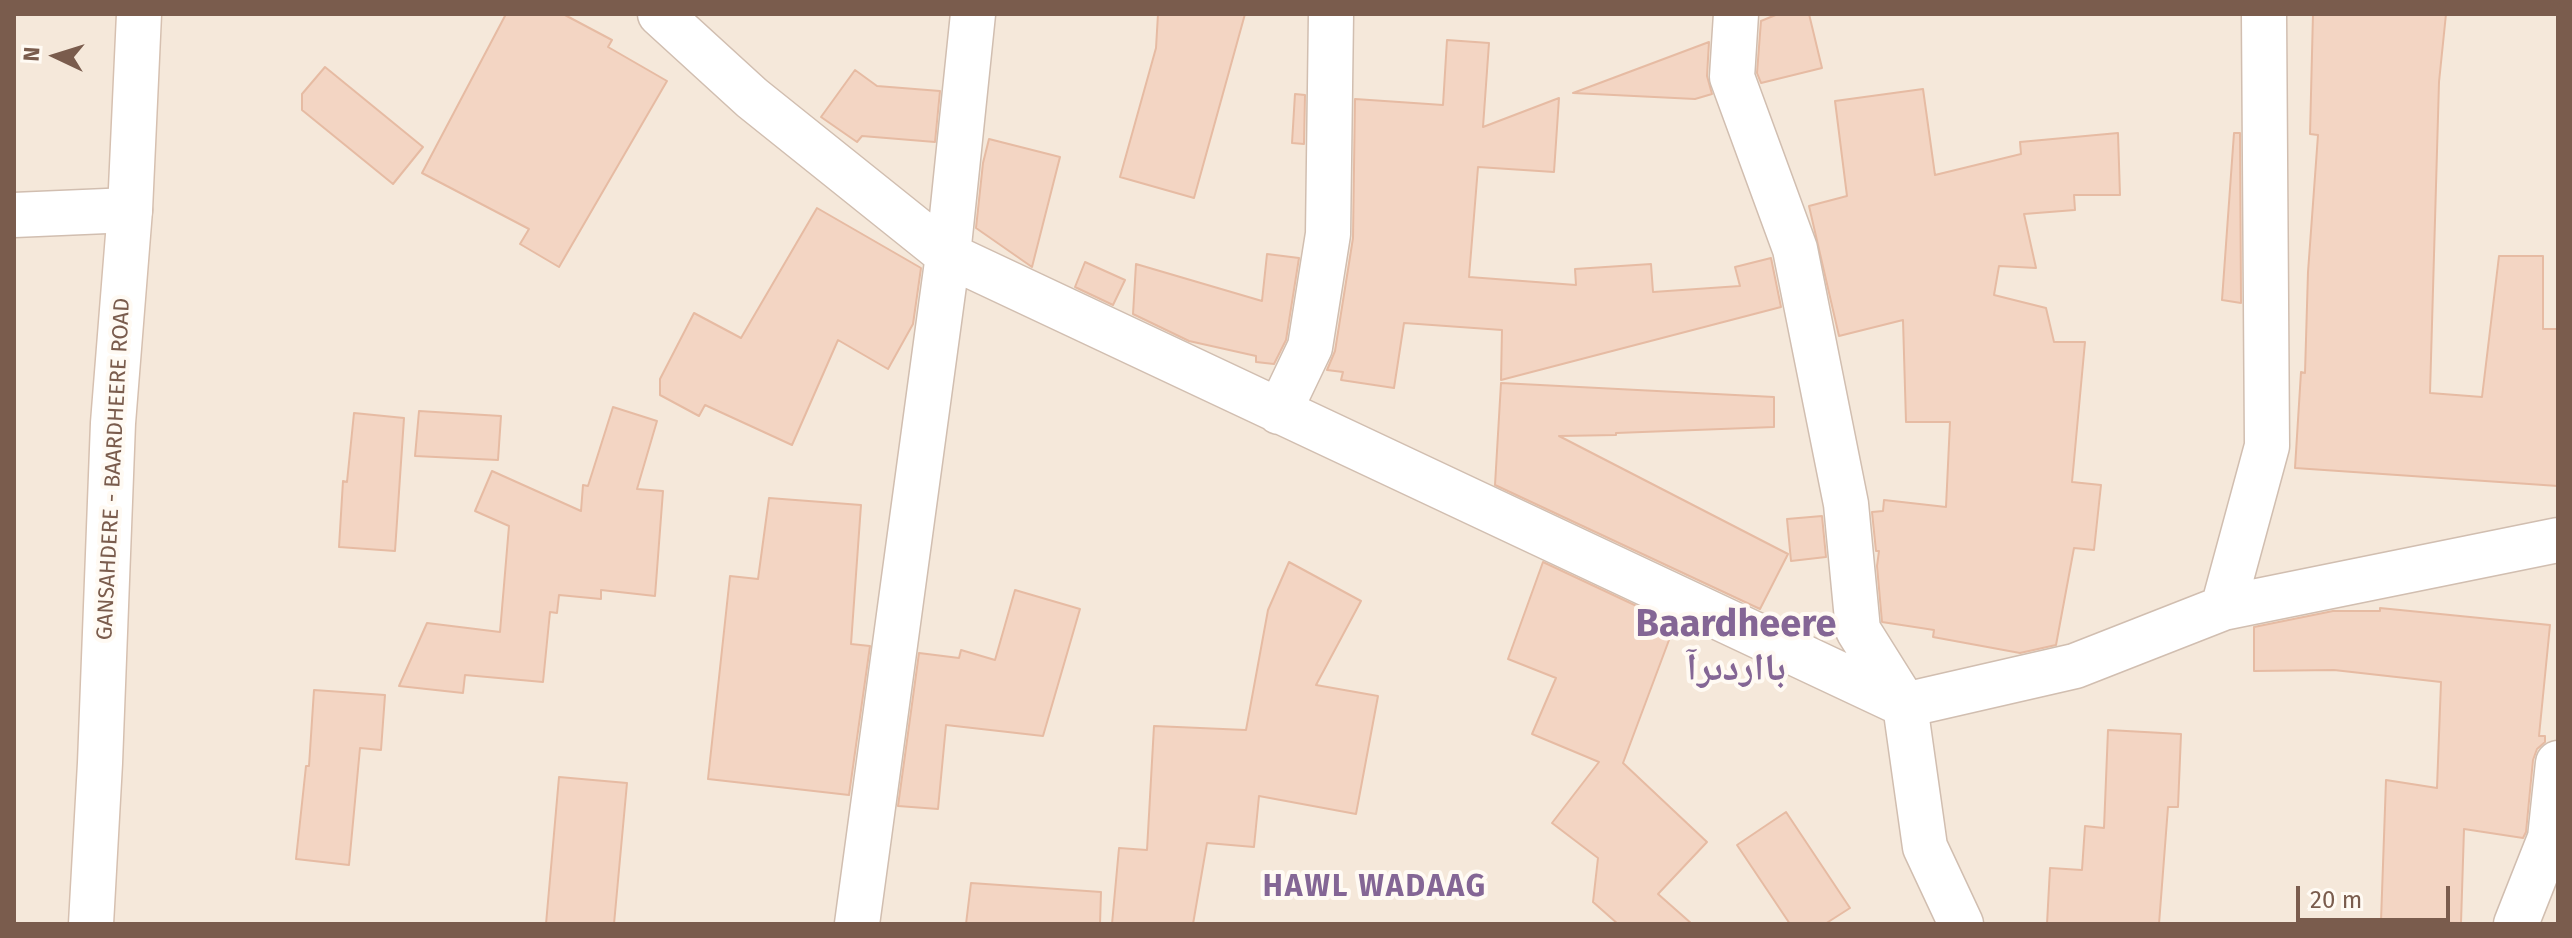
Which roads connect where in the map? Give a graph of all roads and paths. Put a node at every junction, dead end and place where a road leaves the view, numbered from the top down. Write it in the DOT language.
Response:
graph roads {
  1 [pos="139,14"];
  2 [pos="660,14"];
  3 [pos="973,14"];
  4 [pos="1331,14"];
  5 [pos="1736,14"];
  6 [pos="2264,14"];
  7 [pos="130,210"];
  8 [pos="14,215"];
  9 [pos="948,255"];
  10 [pos="1279,412"];
  11 [pos="2558,540"];
  12 [pos="2223,608"];
  13 [pos="1905,705"];
  14 [pos="2558,763"];
  15 [pos="91,924"];
  16 [pos="857,924"];
  17 [pos="1961,924"];
  18 [pos="2516,924"];
  1 -- 7 [label="street, GANSAHDERE - BAARDHEERE ROAD"];
  2 -- 9 [label="street"];
  3 -- 9 [label="street"];
  4 -- 10 [label="street"];
  5 -- 13 [label="street"];
  6 -- 12 [label="street"];
  7 -- 8 [label="street"];
  7 -- 15 [label="street, GANSAHDERE - BAARDHEERE ROAD"];
  9 -- 10 [label="street"];
  9 -- 16 [label="street"];
  10 -- 13 [label="street"];
  11 -- 12 [label="street"];
  12 -- 13 [label="street"];
  13 -- 17 [label="street"];
  14 -- 18 [label="street"];
}
